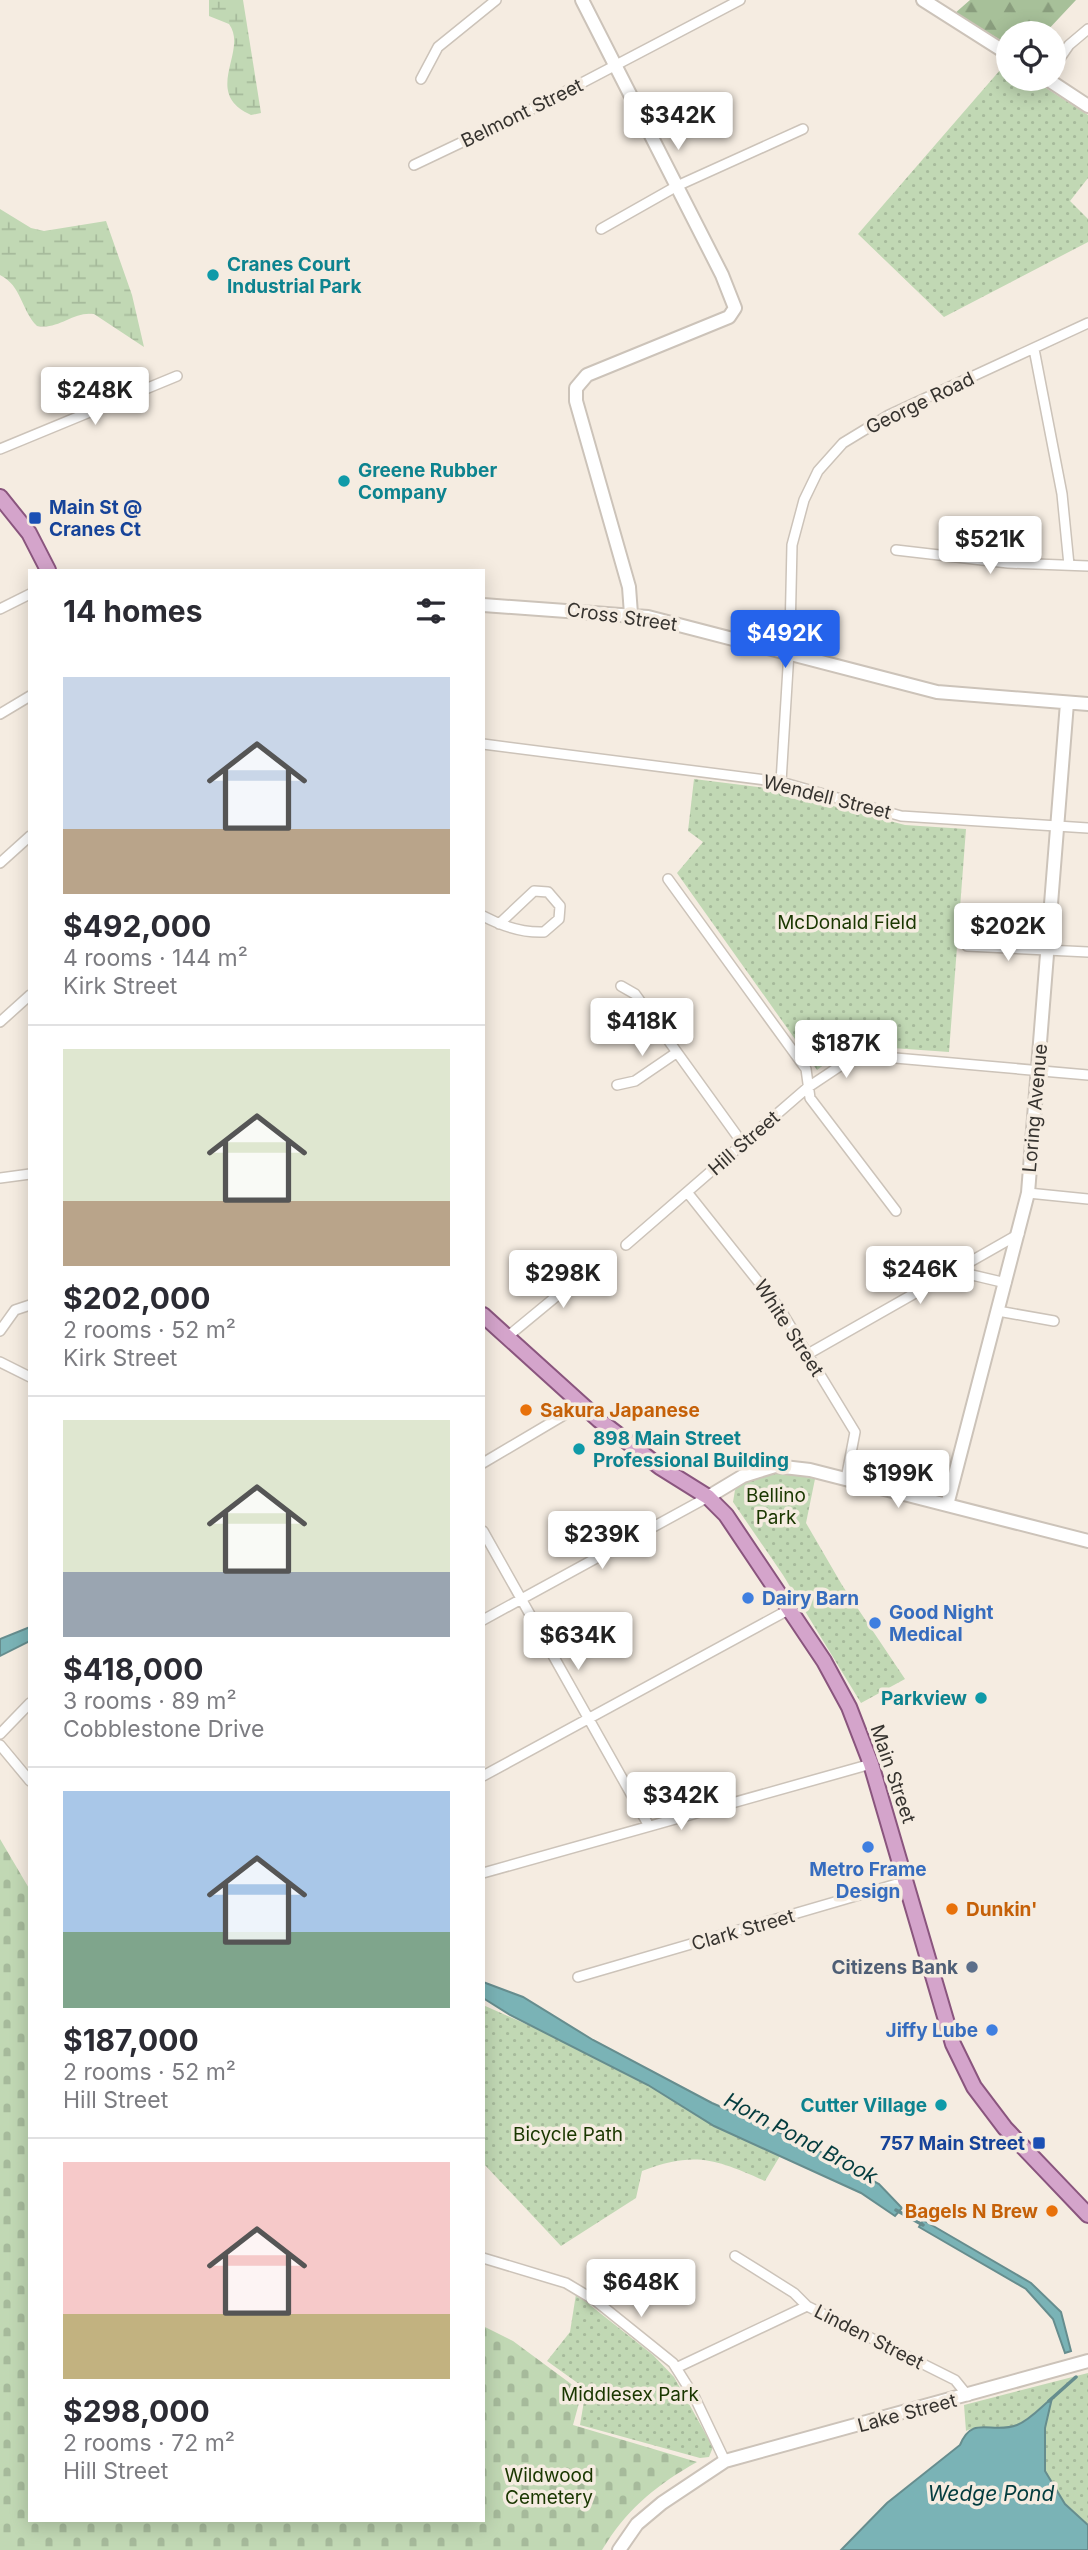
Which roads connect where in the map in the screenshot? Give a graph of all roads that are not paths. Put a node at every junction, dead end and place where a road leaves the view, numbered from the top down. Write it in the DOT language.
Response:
graph roads {
  1 [pos="496,0"];
  2 [pos="582,0"];
  3 [pos="740,0"];
  4 [pos="923,0"];
  5 [pos="1088,29"];
  6 [pos="996,46"];
  7 [pos="1066,49"];
  8 [pos="615,66"];
  9 [pos="421,79"];
  10 [pos="1065,91"];
  11 [pos="1088,106"];
  12 [pos="803,130"];
  13 [pos="414,165"];
  14 [pos="677,186"];
  15 [pos="601,229"];
  16 [pos="1088,323"];
  17 [pos="1034,349"];
  18 [pos="177,376"];
  19 [pos="0,449"];
  20 [pos="0,497"];
  21 [pos="896,550"];
  22 [pos="1069,565"];
  23 [pos="1088,566"];
  24 [pos="47,569"];
  25 [pos="28,595"];
  26 [pos="485,605"];
  27 [pos="0,609"];
  28 [pos="631,614"];
  29 [pos="789,654"];
  30 [pos="28,697"];
  31 [pos="1067,703"];
  32 [pos="1088,704"];
  33 [pos="0,714"];
  34 [pos="485,744"];
  35 [pos="781,782"];
  36 [pos="1057,826"];
  37 [pos="1088,828"];
  38 [pos="28,838"];
  39 [pos="0,863"];
  40 [pos="668,879"];
  41 [pos="485,917"];
  42 [pos="499,923"];
  43 [pos="967,946"];
  44 [pos="1049,949"];
  45 [pos="1088,952"];
  46 [pos="621,986"];
  47 [pos="28,997"];
  48 [pos="0,1022"];
  49 [pos="676,1053"];
  50 [pos="1038,1071"];
  51 [pos="1088,1075"];
  52 [pos="617,1085"];
  53 [pos="807,1087"];
  54 [pos="743,1144"];
  55 [pos="28,1174"];
  56 [pos="0,1178"];
  57 [pos="687,1192"];
  58 [pos="1028,1193"];
  59 [pos="1088,1199"];
  60 [pos="896,1211"];
  61 [pos="1019,1234"];
  62 [pos="626,1245"];
  63 [pos="604,1257"];
  64 [pos="951,1270"];
  65 [pos="1006,1283"];
  66 [pos="28,1306"];
  67 [pos="999,1311"];
  68 [pos="485,1317"];
  69 [pos="1054,1321"];
  70 [pos="0,1331"];
  71 [pos="507,1337"];
  72 [pos="0,1354"];
  73 [pos="808,1354"];
  74 [pos="0,1362"];
  75 [pos="28,1376"];
  76 [pos="581,1405"];
  77 [pos="485,1462"];
  78 [pos="846,1479"];
  79 [pos="708,1497"];
  80 [pos="947,1505"];
  81 [pos="485,1535"];
  82 [pos="1088,1541"];
  83 [pos="520,1600"];
  84 [pos="790,1609"];
  85 [pos="485,1619"];
  86 [pos="28,1705"];
  87 [pos="588,1718"];
  88 [pos="0,1734"];
  89 [pos="0,1745"];
  90 [pos="871,1764"];
  91 [pos="485,1775"];
  92 [pos="28,1779"];
  93 [pos="649,1826"];
  94 [pos="485,1871"];
  95 [pos="907,1881"];
  96 [pos="578,1977"];
  97 [pos="1088,2215"];
  98 [pos="735,2256"];
  99 [pos="485,2259"];
  100 [pos="807,2306"];
  101 [pos="1088,2361"];
  102 [pos="676,2368"];
  103 [pos="968,2396"];
  104 [pos="725,2461"];
  105 [pos="619,2550"];
  1 -- 9 [label="street"];
  2 -- 8 [label="street"];
  3 -- 8 [label="street, Belmont Street"];
  4 -- 6 [label="street"];
  5 -- 7 [label="street"];
  8 -- 13 [label="street, Belmont Street"];
  8 -- 14 [label="street"];
  10 -- 11 [label="street"];
  12 -- 14 [label="street"];
  14 -- 15 [label="street"];
  14 -- 28 [label="street"];
  16 -- 17 [label="street, George Road"];
  17 -- 22 [label="street"];
  17 -- 29 [label="street, George Road"];
  18 -- 19 [label="street"];
  20 -- 24 [label="main road"];
  21 -- 22 [label="street"];
  22 -- 23 [label="street"];
  25 -- 27 [label="street"];
  26 -- 28 [label="street, Cross Street"];
  28 -- 29 [label="street, Cross Street"];
  29 -- 31 [label="street, Cross Street"];
  29 -- 35 [label="street, George Road"];
  30 -- 33 [label="street"];
  31 -- 32 [label="street, Cross Street"];
  31 -- 36 [label="street, Loring Avenue"];
  34 -- 35 [label="street, Wendell Street"];
  35 -- 36 [label="street, Wendell Street"];
  36 -- 37 [label="street, Wendell Street"];
  36 -- 44 [label="street, Loring Avenue"];
  38 -- 39 [label="street"];
  40 -- 53 [label="street"];
  41 -- 42 [label="street"];
  42 -- 42 [label="street"];
  43 -- 44 [label="street"];
  44 -- 45 [label="street"];
  44 -- 50 [label="street, Loring Avenue"];
  46 -- 49 [label="street"];
  47 -- 48 [label="street"];
  49 -- 52 [label="street"];
  49 -- 54 [label="street"];
  50 -- 51 [label="street, Hill Street"];
  50 -- 53 [label="street, Hill Street"];
  50 -- 58 [label="street, Loring Avenue"];
  53 -- 54 [label="street, Hill Street"];
  53 -- 60 [label="street"];
  54 -- 57 [label="street, Hill Street"];
  55 -- 56 [label="street"];
  57 -- 62 [label="street, Hill Street"];
  57 -- 73 [label="street, White Street"];
  58 -- 59 [label="street"];
  58 -- 61 [label="street, Loring Avenue"];
  61 -- 64 [label="street"];
  61 -- 65 [label="street, Loring Avenue"];
  63 -- 71 [label="street"];
  64 -- 65 [label="street"];
  64 -- 73 [label="street"];
  65 -- 67 [label="street, Loring Avenue"];
  66 -- 70 [label="street"];
  67 -- 69 [label="street"];
  67 -- 80 [label="street, Loring Avenue"];
  68 -- 71 [label="main road, Main Street"];
  71 -- 76 [label="main road, Main Street"];
  72 -- 74 [label="street"];
  73 -- 78 [label="street, White Street"];
  74 -- 75 [label="street"];
  76 -- 77 [label="street"];
  76 -- 79 [label="main road, Main Street"];
  78 -- 79 [label="street"];
  78 -- 80 [label="street"];
  79 -- 83 [label="street"];
  79 -- 84 [label="main road, Main Street"];
  80 -- 82 [label="street"];
  81 -- 83 [label="street"];
  83 -- 85 [label="street"];
  83 -- 87 [label="street"];
  84 -- 87 [label="street"];
  84 -- 90 [label="main road, Main Street"];
  86 -- 88 [label="street"];
  87 -- 91 [label="street"];
  87 -- 93 [label="street"];
  89 -- 92 [label="street"];
  90 -- 93 [label="street"];
  90 -- 95 [label="main road, Main Street"];
  93 -- 94 [label="street"];
  95 -- 96 [label="street, Clark Street"];
  95 -- 97 [label="main road, Main Street"];
  98 -- 100 [label="street, Linden Street"];
  99 -- 102 [label="street"];
  100 -- 102 [label="street"];
  100 -- 103 [label="street, Linden Street"];
  101 -- 103 [label="street, Lake Street"];
  102 -- 104 [label="street"];
  103 -- 104 [label="street, Lake Street"];
  104 -- 105 [label="street, Lake Street"];
}
